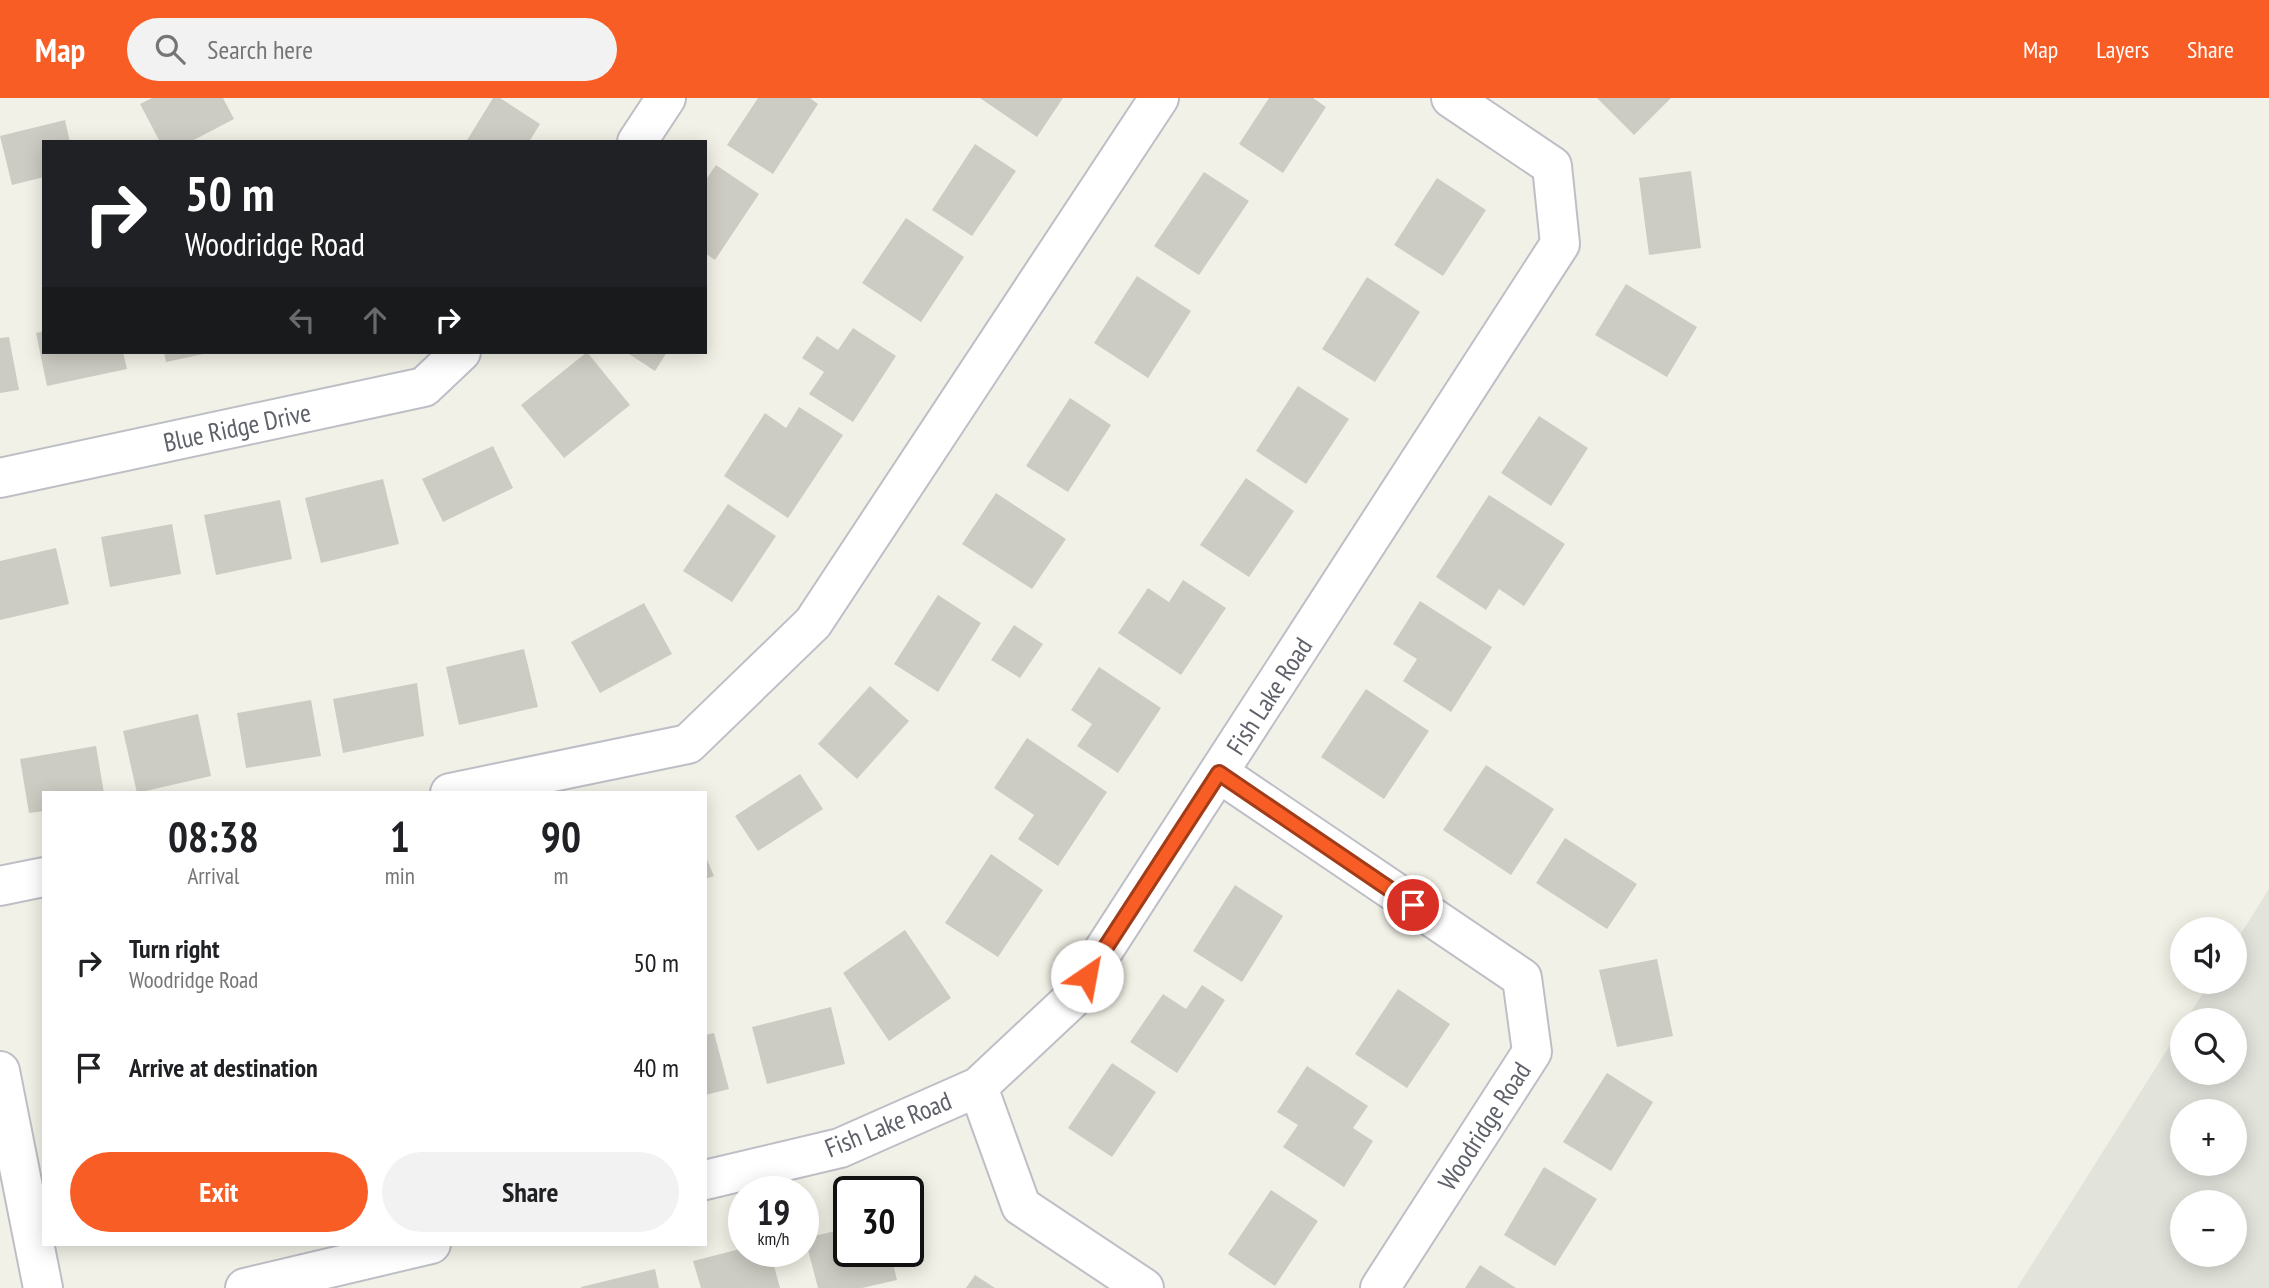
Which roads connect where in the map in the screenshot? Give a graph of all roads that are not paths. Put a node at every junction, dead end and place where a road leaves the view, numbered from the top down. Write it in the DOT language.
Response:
graph roads {
  1 [pos="666,98"];
  2 [pos="1159,98"];
  3 [pos="1451,98"];
  4 [pos="639,140"];
  5 [pos="459,354"];
  6 [pos="0,478"];
  7 [pos="1219,773"];
  8 [pos="460,791"];
  9 [pos="42,877"];
  10 [pos="0,886"];
  11 [pos="0,1071"];
  12 [pos="978,1087"];
  13 [pos="707,1180"];
  14 [pos="423,1246"];
  15 [pos="43,1288"];
  16 [pos="245,1288"];
  17 [pos="1144,1288"];
  18 [pos="1380,1288"];
  1 -- 4 [label="street"];
  2 -- 8 [label="street"];
  3 -- 7 [label="street, Fish Lake Road"];
  5 -- 6 [label="street, Blue Ridge Drive"];
  7 -- 12 [label="street, Fish Lake Road"];
  7 -- 18 [label="street, Woodridge Road"];
  9 -- 10 [label="street"];
  11 -- 15 [label="street"];
  12 -- 13 [label="street, Fish Lake Road"];
  12 -- 17 [label="street"];
  14 -- 16 [label="street"];
}
